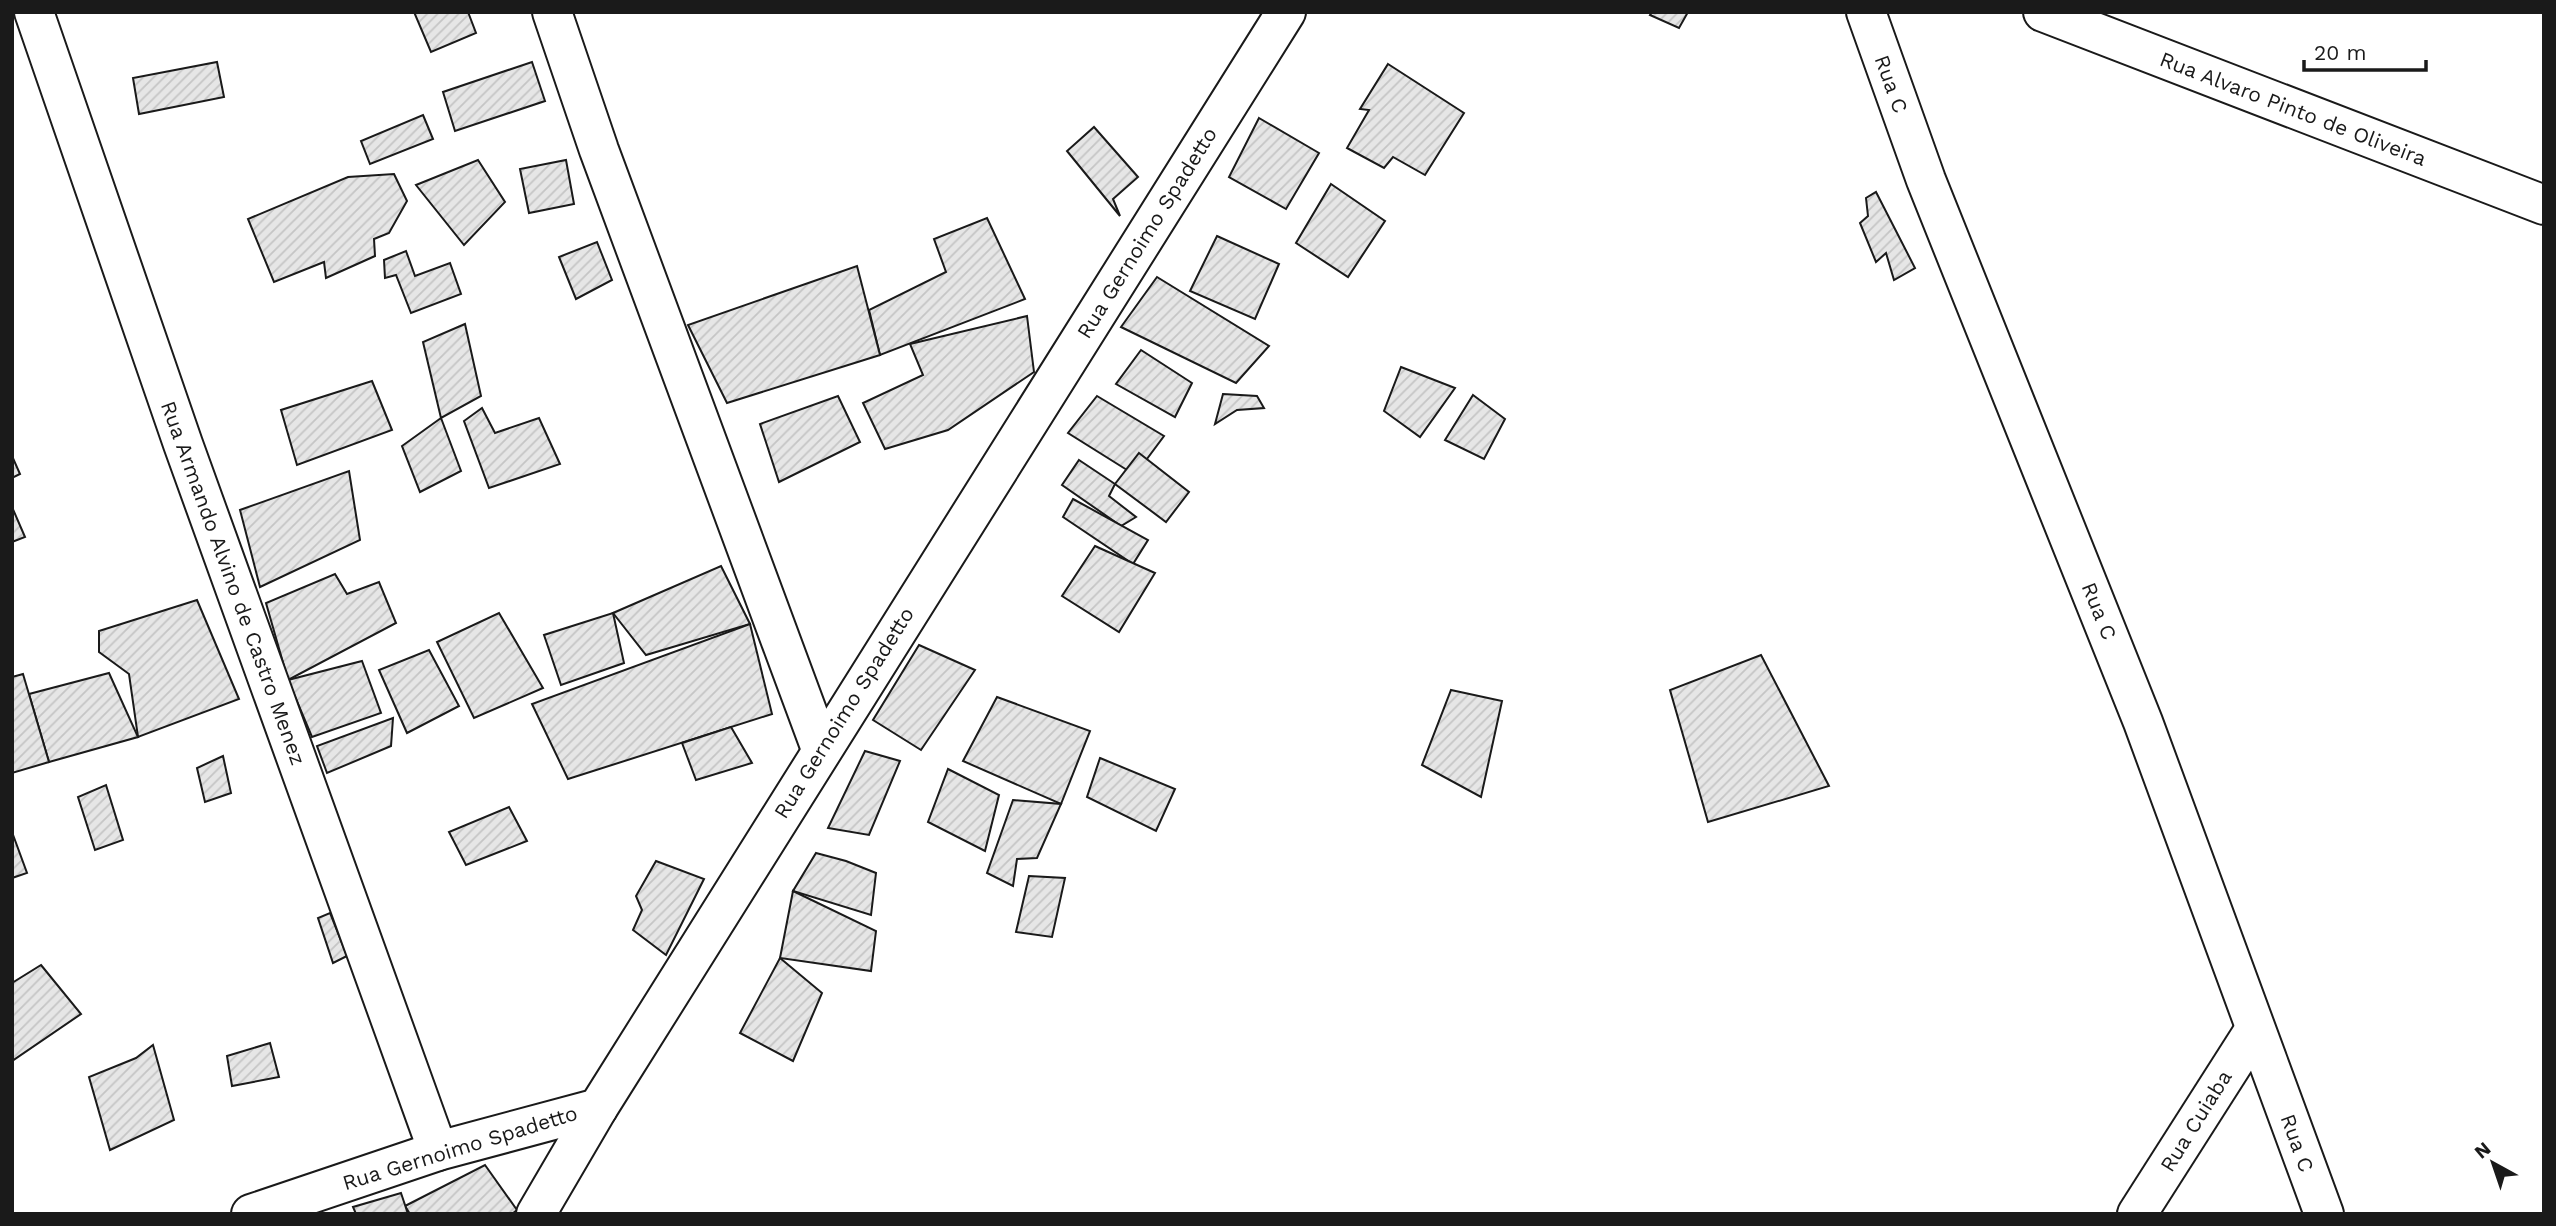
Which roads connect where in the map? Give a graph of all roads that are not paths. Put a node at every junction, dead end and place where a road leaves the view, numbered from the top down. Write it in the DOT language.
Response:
graph roads {
  1 [pos="34,12"];
  2 [pos="552,12"];
  3 [pos="1286,12"];
  4 [pos="1866,12"];
  5 [pos="2043,12"];
  6 [pos="2544,205"];
  7 [pos="821,749"];
  8 [pos="2255,1029"];
  9 [pos="598,1108"];
  10 [pos="438,1151"];
  11 [pos="251,1214"];
  12 [pos="536,1214"];
  13 [pos="2137,1214"];
  14 [pos="2323,1214"];
  1 -- 10 [label="street, Rua Armando Alvino de Castro Menez"];
  2 -- 7 [label="street"];
  3 -- 7 [label="street, Rua Gernoimo Spadetto"];
  4 -- 8 [label="street, Rua C"];
  5 -- 6 [label="street, Rua Alvaro Pinto de Oliveira"];
  7 -- 9 [label="street, Rua Gernoimo Spadetto"];
  8 -- 13 [label="street, Rua Cuiaba"];
  8 -- 14 [label="street, Rua C"];
  9 -- 10 [label="street, Rua Gernoimo Spadetto"];
  9 -- 12 [label="street"];
  10 -- 11 [label="street, Rua Gernoimo Spadetto"];
}
